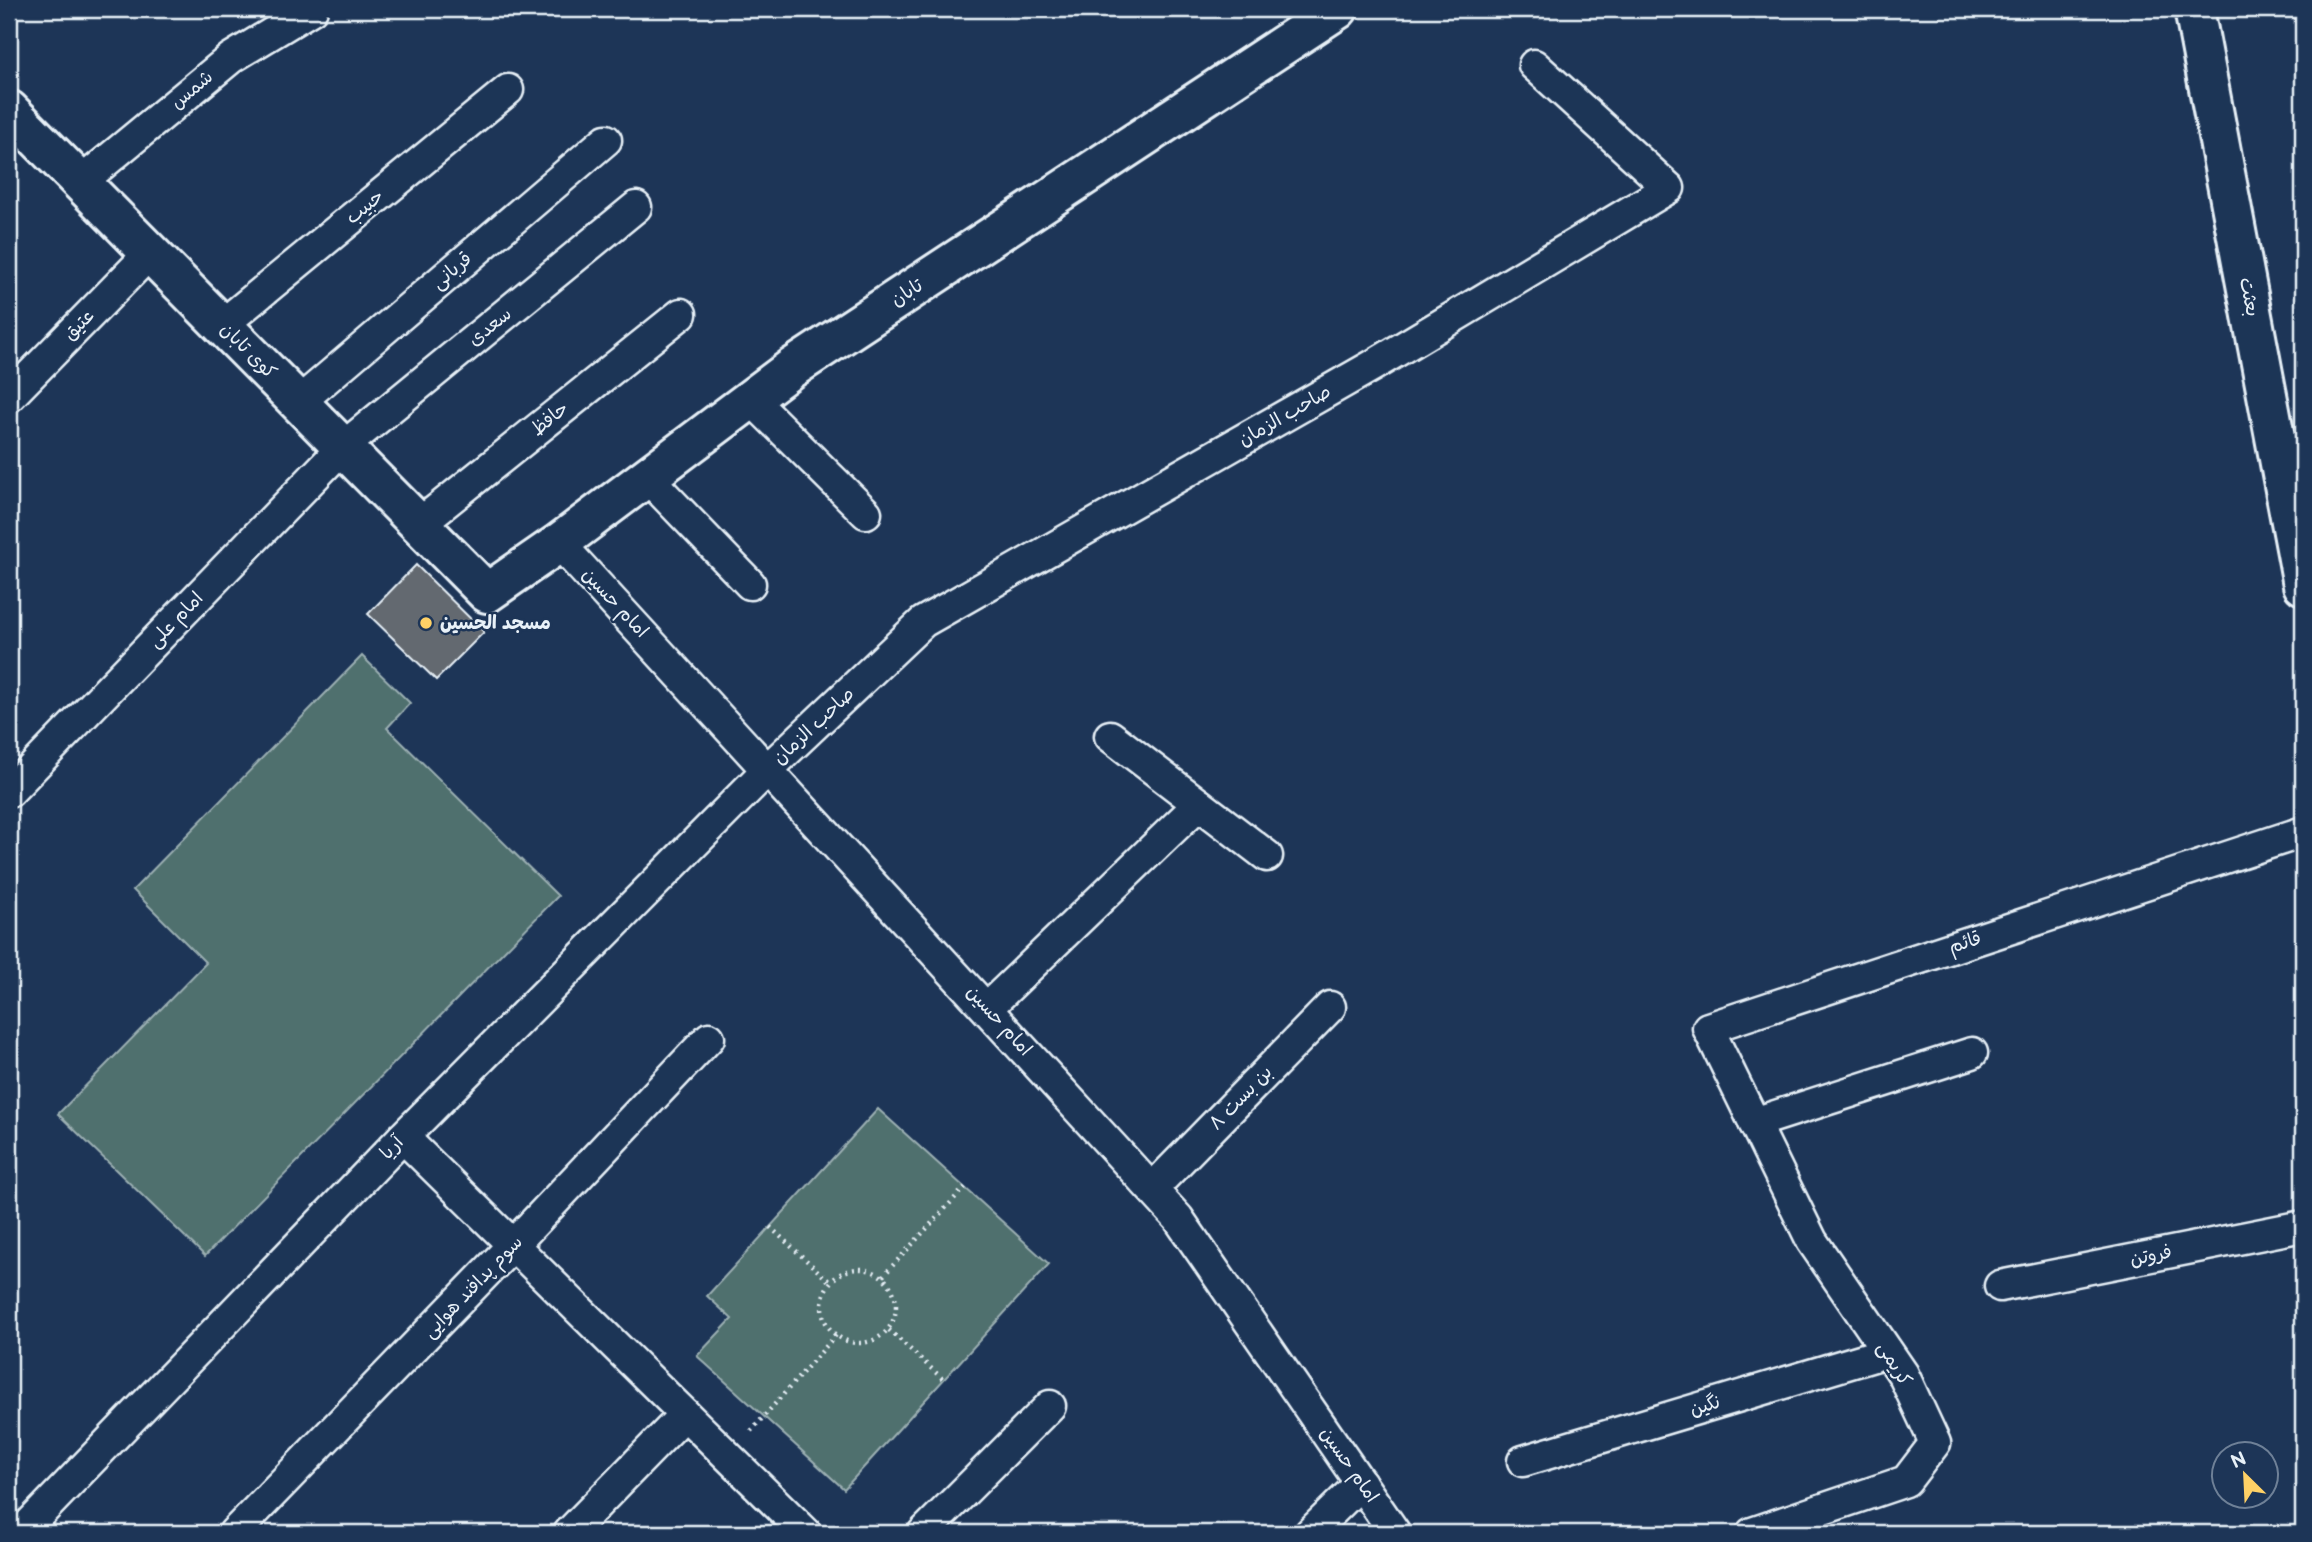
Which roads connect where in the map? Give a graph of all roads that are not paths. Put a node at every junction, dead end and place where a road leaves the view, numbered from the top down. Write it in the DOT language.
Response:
graph roads {
  1 [pos="312,9"];
  2 [pos="1338,9"];
  3 [pos="2194,9"];
  4 [pos="1534,65"];
  5 [pos="508,90"];
  6 [pos="9,110"];
  7 [pos="606,140"];
  8 [pos="81,182"];
  9 [pos="636,207"];
  10 [pos="150,253"];
  11 [pos="681,314"];
  12 [pos="222,325"];
  13 [pos="9,397"];
  14 [pos="751,399"];
  15 [pos="299,402"];
  16 [pos="343,447"];
  17 [pos="647,477"];
  18 [pos="866,513"];
  19 [pos="419,524"];
  20 [pos="559,543"];
  21 [pos="750,584"];
  22 [pos="2303,585"];
  23 [pos="487,593"];
  24 [pos="1110,736"];
  25 [pos="768,769"];
  26 [pos="9,793"];
  27 [pos="1199,804"];
  28 [pos="2303,832"];
  29 [pos="1267,856"];
  30 [pos="1330,1007"];
  31 [pos="987,1008"];
  32 [pos="709,1038"];
  33 [pos="1972,1053"];
  34 [pos="1749,1114"];
  35 [pos="403,1137"];
  36 [pos="1152,1189"];
  37 [pos="2303,1226"];
  38 [pos="513,1245"];
  39 [pos="2000,1286"];
  40 [pos="1887,1352"];
  41 [pos="1051,1406"];
  42 [pos="685,1414"];
  43 [pos="1523,1461"];
  44 [pos="1361,1483"];
  45 [pos="21,1533"];
  46 [pos="234,1533"];
  47 [pos="569,1533"];
  48 [pos="806,1533"];
  49 [pos="923,1533"];
  50 [pos="1310,1533"];
  51 [pos="1395,1533"];
  52 [pos="1752,1533"];
  1 -- 8 [label="street, شمس"];
  2 -- 14 [label="street, تابان"];
  3 -- 22 [label="street, بعثت"];
  4 -- 25 [label="street, صاحب الزمان"];
  5 -- 12 [label="street, حبیب"];
  6 -- 8 [label="street, کوی تابان"];
  7 -- 15 [label="street, قربانی"];
  8 -- 10 [label="street, کوی تابان"];
  9 -- 16 [label="street, سعدی"];
  10 -- 12 [label="street, کوی تابان"];
  10 -- 13 [label="street, عتیق"];
  11 -- 19 [label="street, حافظ"];
  12 -- 15 [label="street, کوی تابان"];
  14 -- 17 [label="street, تابان"];
  14 -- 18 [label="street"];
  15 -- 16 [label="street, کوی تابان"];
  16 -- 19 [label="street, کوی تابان"];
  16 -- 26 [label="street, امام علی"];
  17 -- 20 [label="street, تابان"];
  17 -- 21 [label="street"];
  19 -- 23 [label="street, کوی تابان"];
  20 -- 23 [label="street, تابان"];
  20 -- 25 [label="street, امام حسین"];
  24 -- 27 [label="street"];
  25 -- 31 [label="street, امام حسین"];
  25 -- 35 [label="street, آریا"];
  27 -- 29 [label="street"];
  27 -- 31 [label="street"];
  28 -- 34 [label="street, قائم"];
  30 -- 36 [label="street, بن بست ۸"];
  31 -- 36 [label="street, امام حسین"];
  32 -- 38 [label="street, سوم پدافند هوایی"];
  33 -- 34 [label="street"];
  34 -- 40 [label="street, کریمی"];
  35 -- 38 [label="street"];
  35 -- 45 [label="street, آریا"];
  36 -- 44 [label="street, امام حسین"];
  37 -- 39 [label="street, فروتن"];
  38 -- 42 [label="street"];
  38 -- 46 [label="street, سوم پدافند هوایی"];
  40 -- 43 [label="street, نگین"];
  40 -- 52 [label="street, کریمی"];
  41 -- 49 [label="street"];
  42 -- 47 [label="street"];
  42 -- 48 [label="street"];
  44 -- 50 [label="street"];
  44 -- 51 [label="street, امام حسین"];
}
